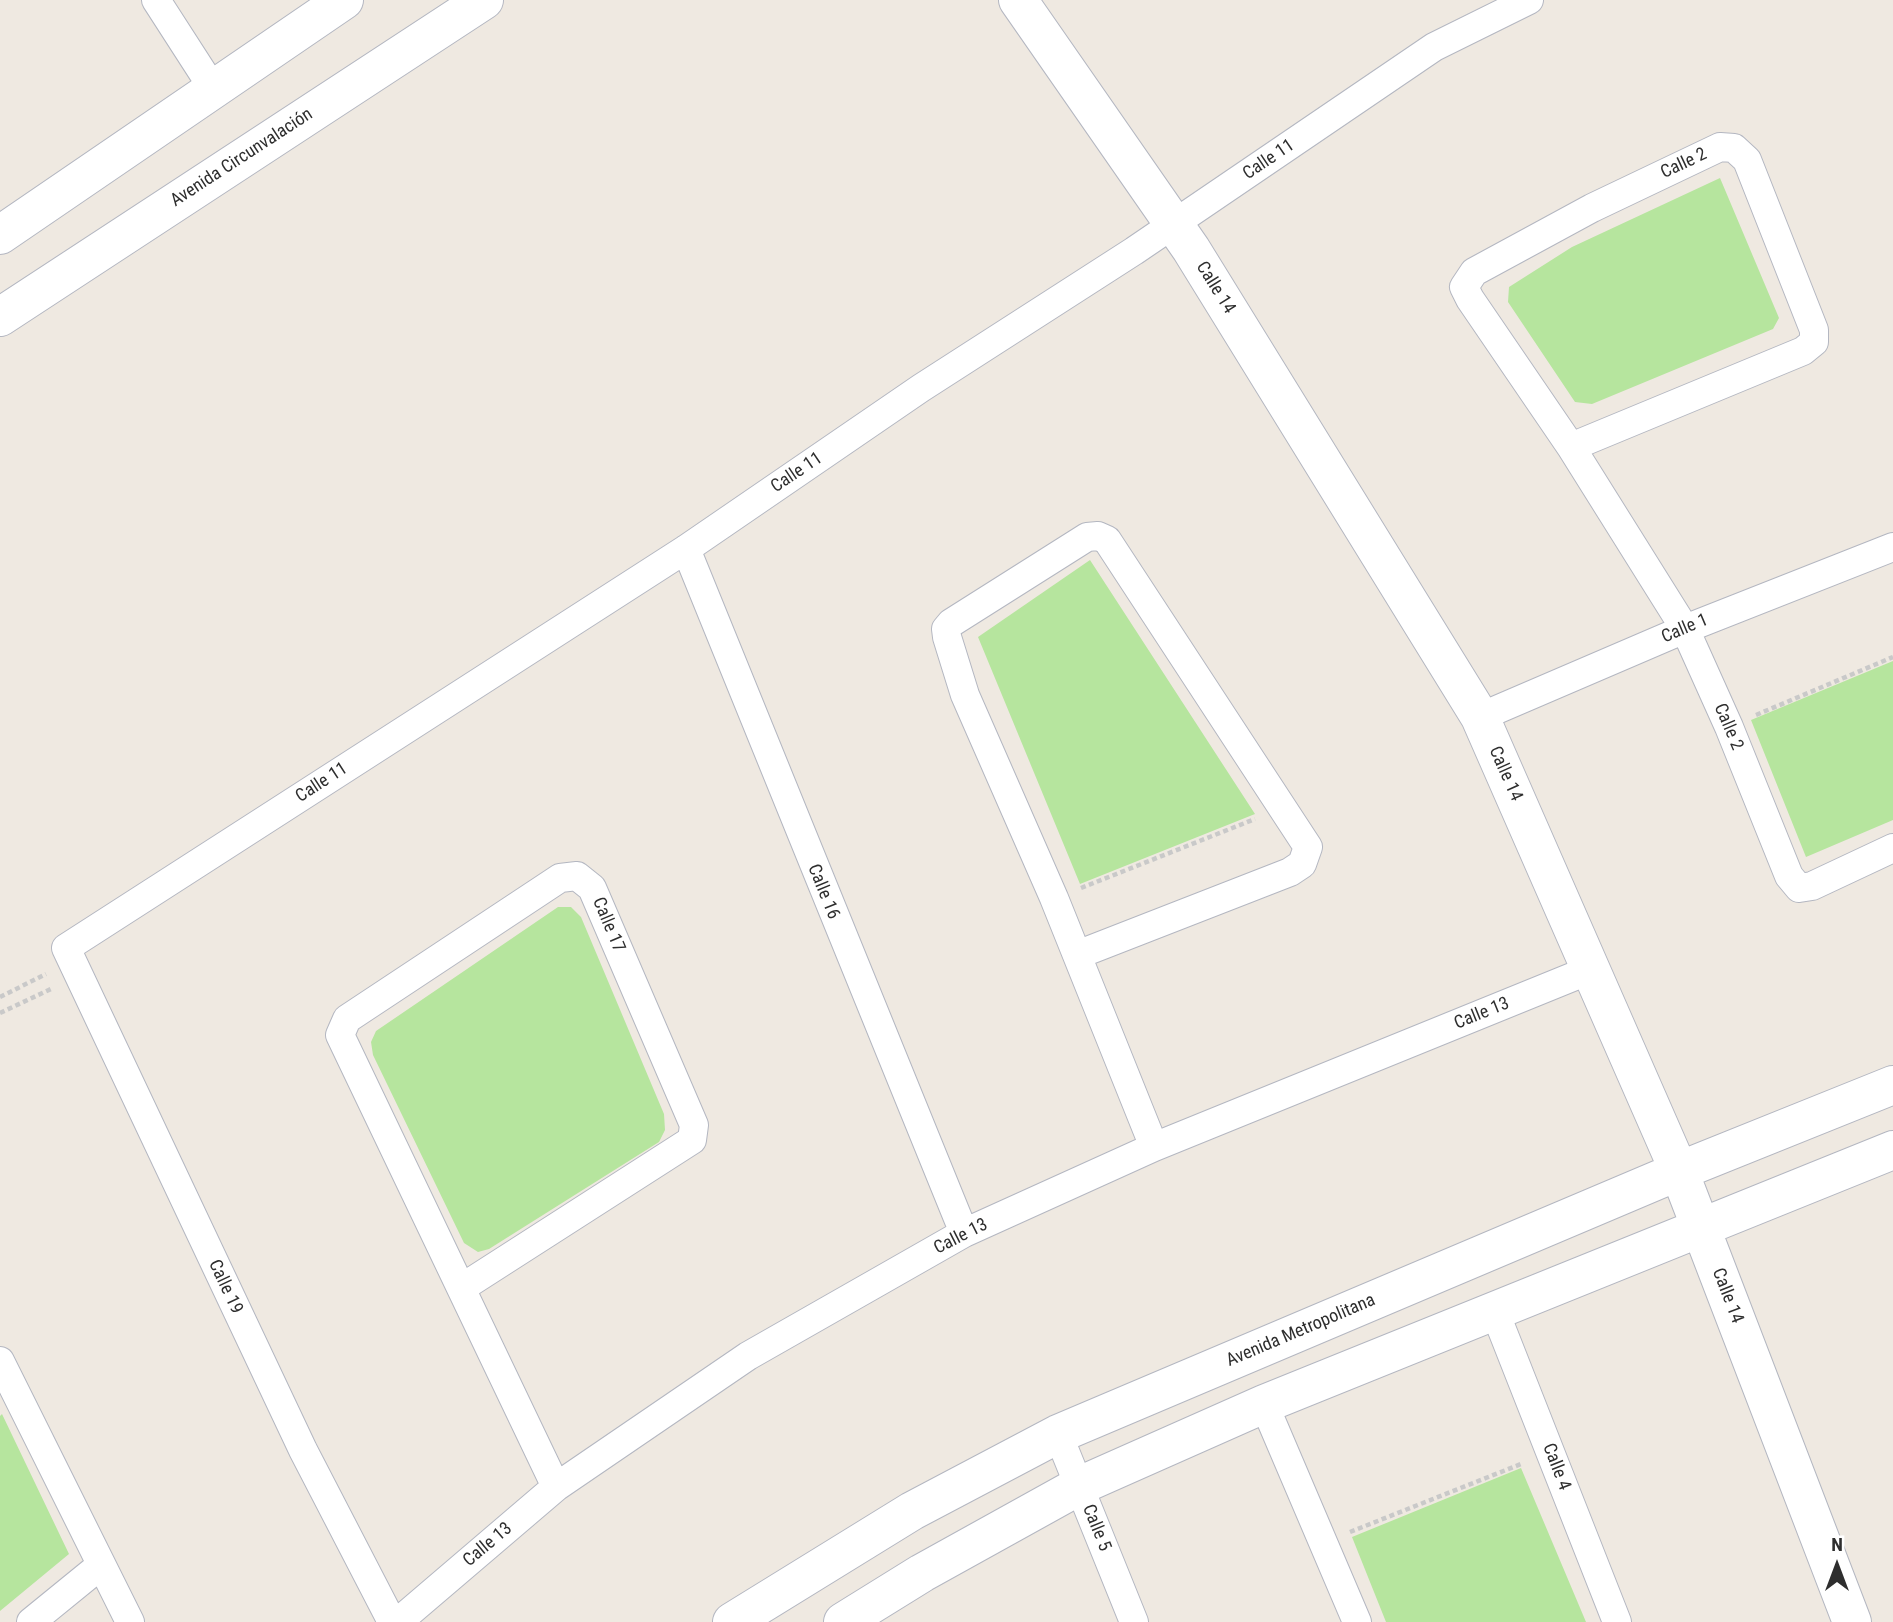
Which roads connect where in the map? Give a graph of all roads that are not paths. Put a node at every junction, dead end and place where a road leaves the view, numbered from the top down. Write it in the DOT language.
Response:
graph roads {
  1 [pos="156,0"];
  2 [pos="344,0"];
  3 [pos="484,0"];
  4 [pos="1018,0"];
  5 [pos="1529,0"];
  6 [pos="214,90"];
  7 [pos="1173,225"];
  8 [pos="0,234"];
  9 [pos="0,317"];
  10 [pos="1571,447"];
  11 [pos="1893,547"];
  12 [pos="686,549"];
  13 [pos="1685,629"];
  14 [pos="1480,717"];
  15 [pos="1893,848"];
  16 [pos="1077,955"];
  17 [pos="72,962"];
  18 [pos="1592,969"];
  19 [pos="1893,1085"];
  20 [pos="1154,1147"];
  21 [pos="1893,1150"];
  22 [pos="1679,1171"];
  23 [pos="1701,1229"];
  24 [pos="964,1233"];
  25 [pos="463,1287"];
  26 [pos="1495,1312"];
  27 [pos="2,1373"];
  28 [pos="1264,1404"];
  29 [pos="1058,1434"];
  30 [pos="1079,1486"];
  31 [pos="556,1487"];
  32 [pos="101,1565"];
  33 [pos="32,1622"];
  34 [pos="130,1622"];
  35 [pos="392,1622"];
  36 [pos="398,1622"];
  37 [pos="732,1622"];
  38 [pos="843,1622"];
  39 [pos="1134,1622"];
  40 [pos="1357,1622"];
  41 [pos="1617,1622"];
  42 [pos="1852,1622"];
  1 -- 6 [label="street"];
  2 -- 6 [label="street"];
  3 -- 9 [label="street, Avenida Circunvalación"];
  4 -- 7 [label="street, Calle 14"];
  5 -- 7 [label="street, Calle 11"];
  6 -- 8 [label="street"];
  7 -- 12 [label="street, Calle 11"];
  7 -- 14 [label="street, Calle 14"];
  10 -- 10 [label="street, Calle 2"];
  10 -- 13 [label="street, Calle 2"];
  11 -- 13 [label="street, Calle 1"];
  12 -- 17 [label="street, Calle 11"];
  12 -- 24 [label="street, Calle 16"];
  13 -- 14 [label="street, Calle 1"];
  13 -- 15 [label="street, Calle 2"];
  14 -- 18 [label="street, Calle 14"];
  16 -- 16 [label="street"];
  16 -- 20 [label="street"];
  17 -- 35 [label="street, Calle 19"];
  18 -- 20 [label="street, Calle 13"];
  18 -- 22 [label="street, Calle 14"];
  19 -- 22 [label="street, Avenida Metropolitana"];
  20 -- 24 [label="street, Calle 13"];
  21 -- 23 [label="street"];
  22 -- 23 [label="street, Calle 14"];
  22 -- 29 [label="street, Avenida Metropolitana"];
  23 -- 26 [label="street"];
  23 -- 42 [label="street, Calle 14"];
  24 -- 31 [label="street, Calle 13"];
  25 -- 25 [label="street, Calle 17"];
  25 -- 31 [label="street, Calle 17"];
  26 -- 28 [label="street"];
  26 -- 41 [label="street, Calle 4"];
  27 -- 32 [label="street"];
  28 -- 30 [label="street"];
  28 -- 40 [label="street"];
  29 -- 30 [label="street, Calle 5"];
  29 -- 37 [label="street, Avenida Metropolitana"];
  30 -- 38 [label="street"];
  30 -- 39 [label="street, Calle 5"];
  31 -- 36 [label="street, Calle 13"];
  32 -- 33 [label="street"];
  32 -- 34 [label="street"];
}
